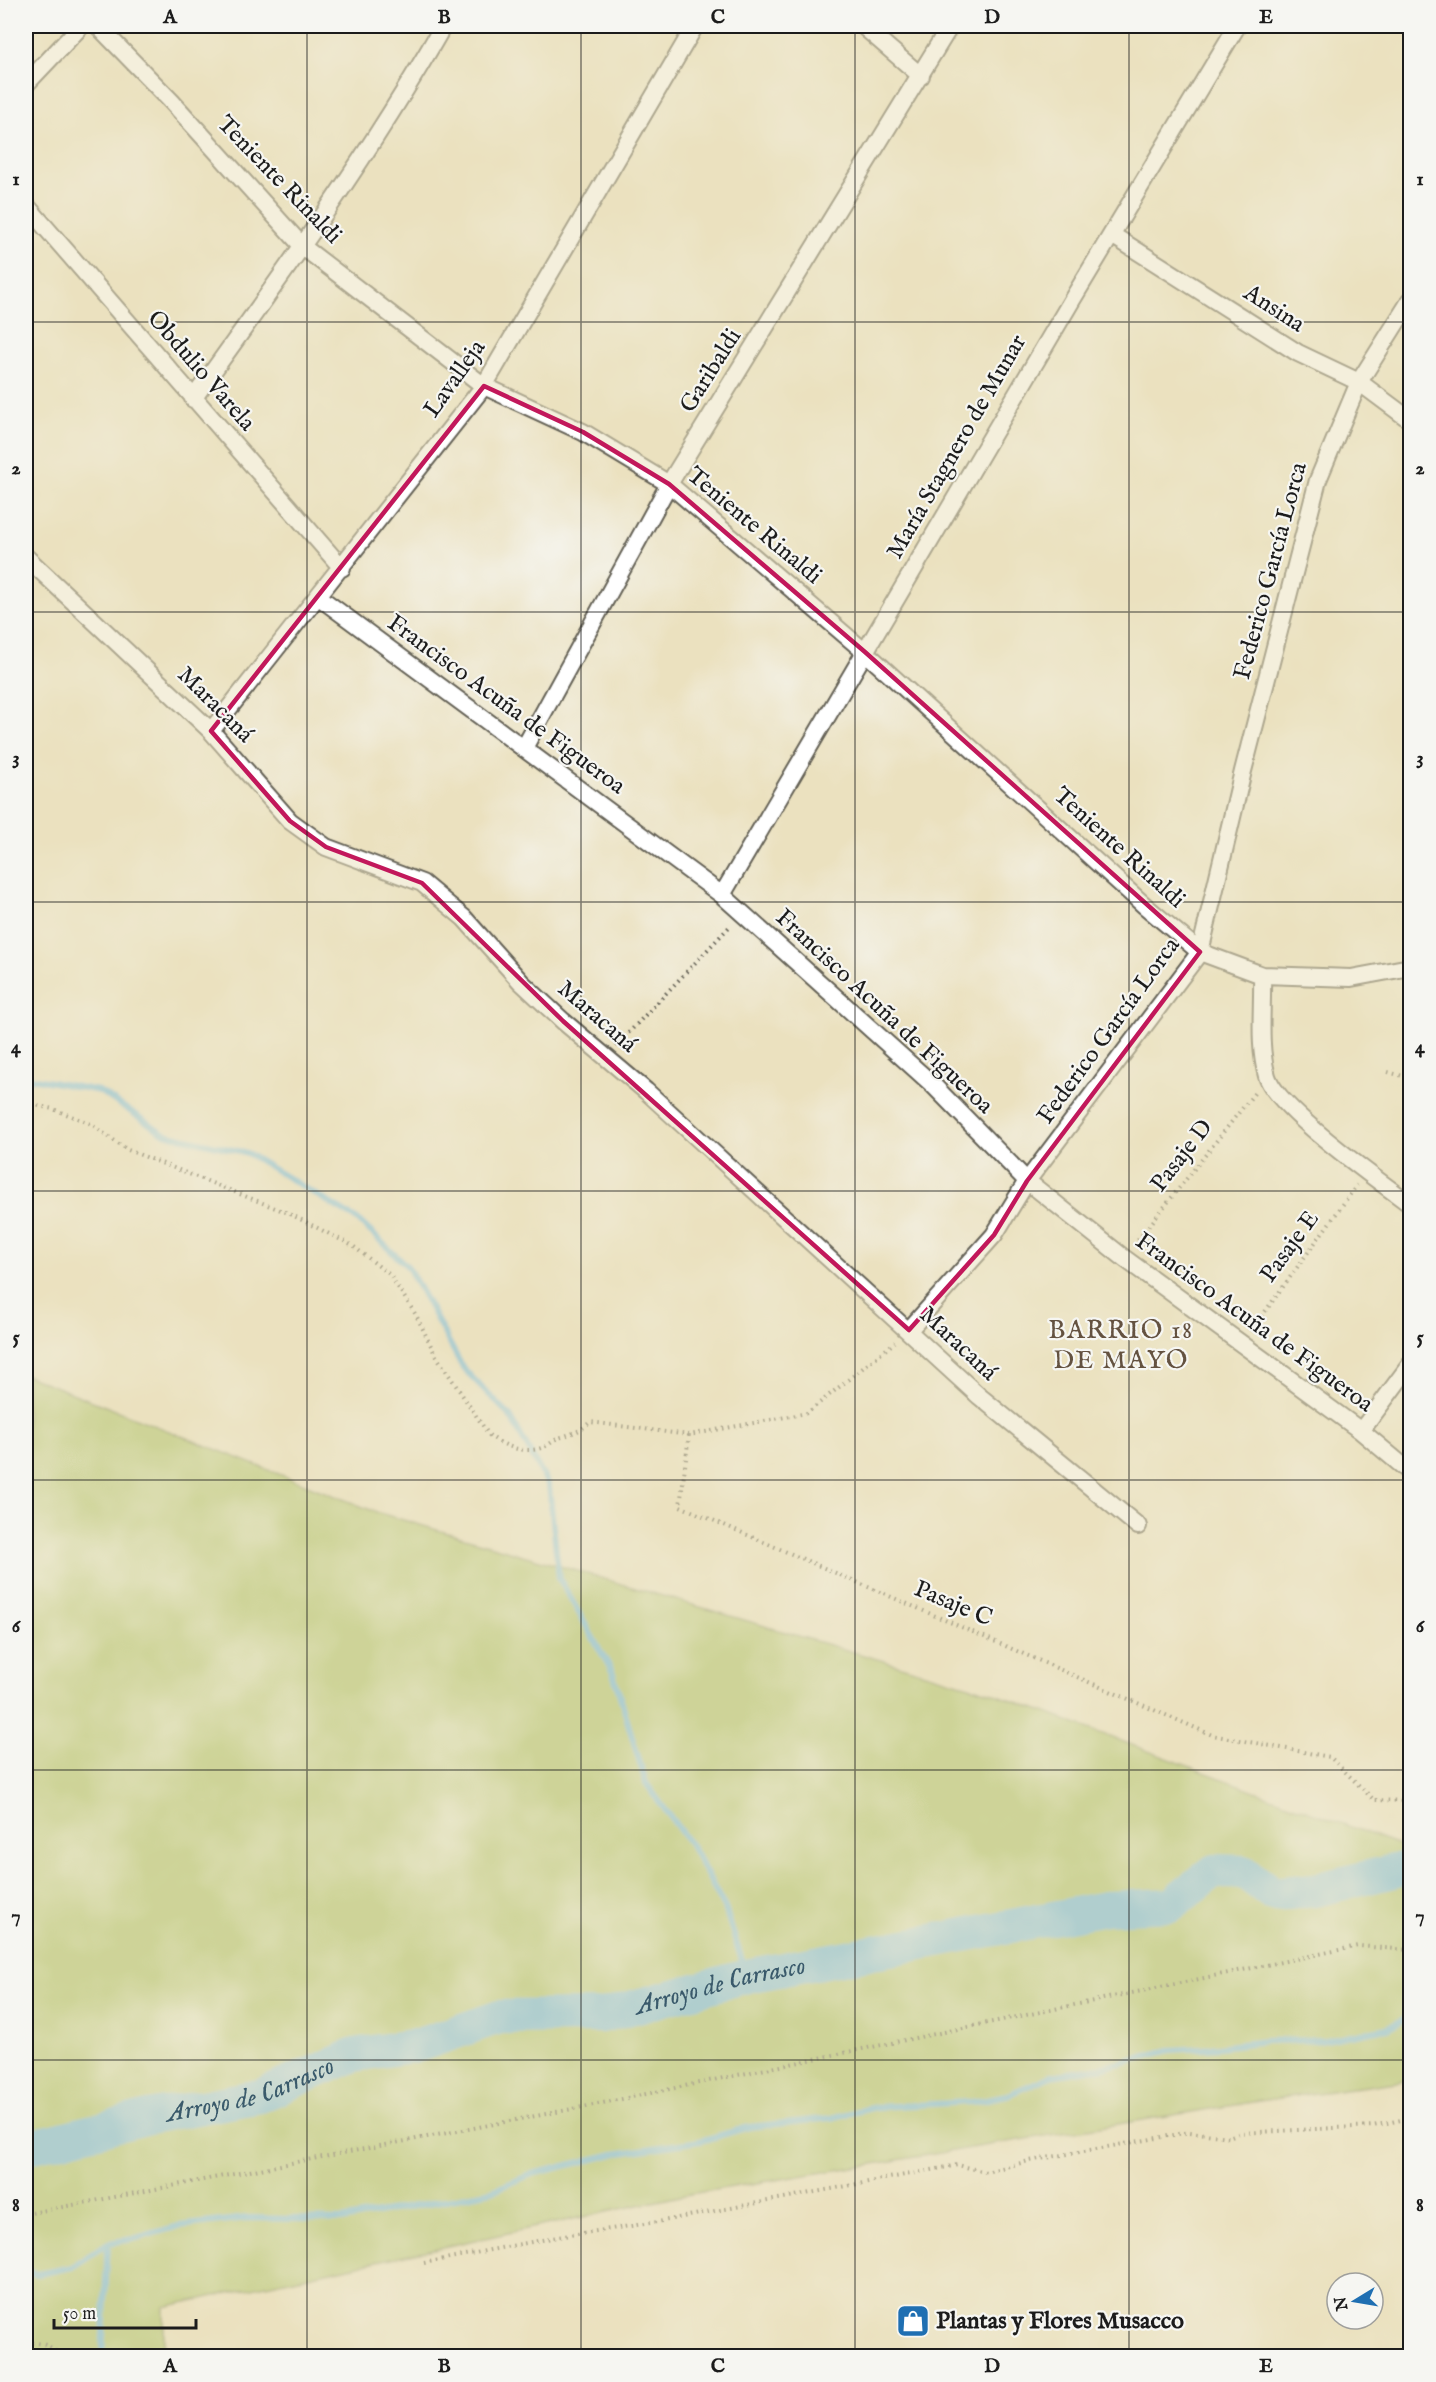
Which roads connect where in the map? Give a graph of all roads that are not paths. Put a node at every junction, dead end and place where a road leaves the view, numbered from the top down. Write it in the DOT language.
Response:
graph roads {
  1 [pos="81,26"];
  2 [pos="98,26"];
  3 [pos="443,26"];
  4 [pos="695,26"];
  5 [pos="863,26"];
  6 [pos="950,26"];
  7 [pos="1237,26"];
  8 [pos="921,76"];
  9 [pos="26,84"];
  10 [pos="26,205"];
  11 [pos="1112,235"];
  12 [pos="303,247"];
  13 [pos="1410,301"];
  14 [pos="1359,382"];
  15 [pos="484,386"];
  16 [pos="193,399"];
  17 [pos="1410,420"];
  18 [pos="669,484"];
  19 [pos="26,557"];
  20 [pos="342,568"];
  21 [pos="319,597"];
  22 [pos="865,652"];
  23 [pos="211,731"];
  24 [pos="524,748"];
  25 [pos="722,896"];
  26 [pos="1200,952"];
  27 [pos="1410,967"];
  28 [pos="1262,975"];
  29 [pos="1027,1181"];
  30 [pos="1410,1204"];
  31 [pos="909,1330"];
  32 [pos="1410,1365"];
  33 [pos="1360,1431"];
  34 [pos="1410,1472"];
  35 [pos="1138,1526"];
  1 -- 9 [label="street"];
  2 -- 12 [label="street, Teniente Rinaldi"];
  3 -- 12 [label="street"];
  4 -- 15 [label="street, Lavalleja"];
  5 -- 8 [label="street"];
  6 -- 8 [label="street, Garibaldi"];
  7 -- 11 [label="street, María Stagnero de Munar"];
  8 -- 18 [label="street, Garibaldi"];
  10 -- 16 [label="street, Obdulio Varela"];
  11 -- 14 [label="street, Ansina"];
  11 -- 22 [label="street, María Stagnero de Munar"];
  12 -- 15 [label="street, Teniente Rinaldi"];
  12 -- 16 [label="street"];
  13 -- 14 [label="street, Federico García Lorca"];
  14 -- 17 [label="street, Ansina"];
  14 -- 26 [label="street, Federico García Lorca"];
  15 -- 18 [label="street, Teniente Rinaldi"];
  15 -- 20 [label="street, Lavalleja"];
  16 -- 20 [label="street, Obdulio Varela"];
  18 -- 22 [label="street, Teniente Rinaldi"];
  18 -- 24 [label="street, Garibaldi"];
  19 -- 23 [label="street, Maracaná"];
  20 -- 21 [label="street, Lavalleja"];
  21 -- 23 [label="street, Lavalleja"];
  21 -- 24 [label="street, Francisco Acuña de Figueroa"];
  22 -- 25 [label="street, María Stagnero de Munar"];
  22 -- 26 [label="street, Teniente Rinaldi"];
  23 -- 31 [label="street, Maracaná"];
  24 -- 25 [label="street, Francisco Acuña de Figueroa"];
  25 -- 29 [label="street, Francisco Acuña de Figueroa"];
  26 -- 28 [label="street, Teniente Rinaldi"];
  26 -- 29 [label="street, Federico García Lorca"];
  27 -- 28 [label="street, Teniente Rinaldi"];
  28 -- 30 [label="street"];
  29 -- 31 [label="street, Federico García Lorca"];
  29 -- 33 [label="street, Francisco Acuña de Figueroa"];
  31 -- 35 [label="street, Maracaná"];
  32 -- 33 [label="street"];
  33 -- 34 [label="street, Francisco Acuña de Figueroa"];
}
